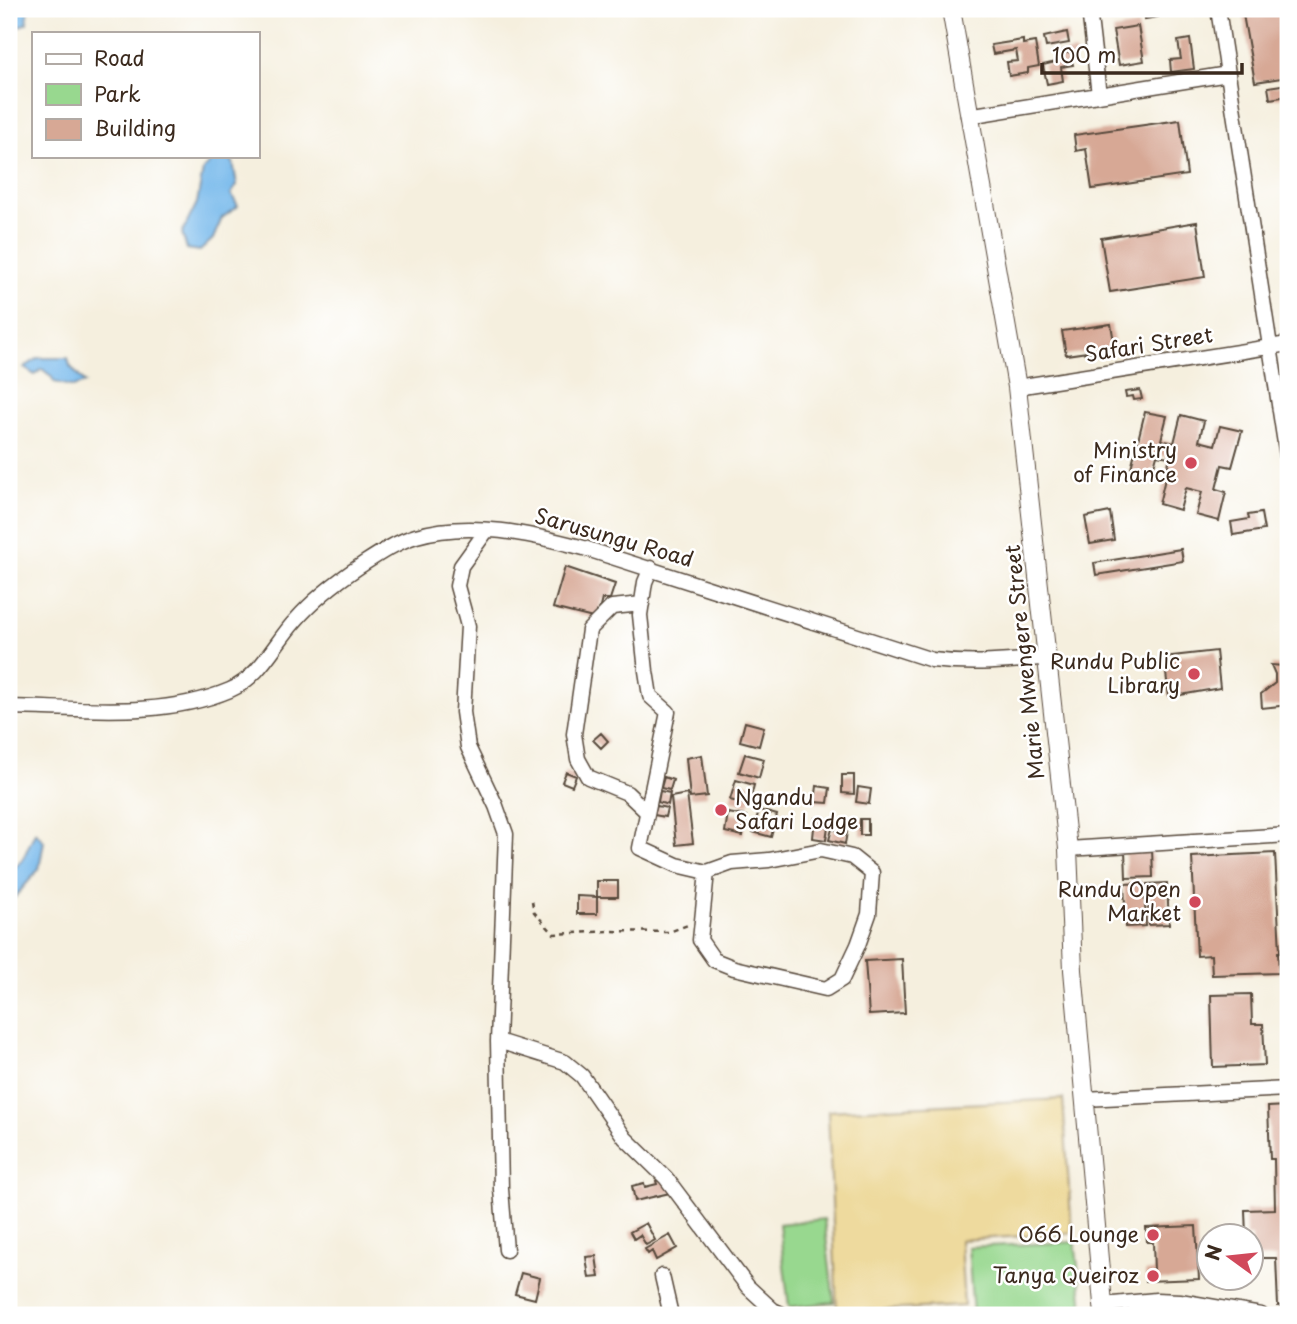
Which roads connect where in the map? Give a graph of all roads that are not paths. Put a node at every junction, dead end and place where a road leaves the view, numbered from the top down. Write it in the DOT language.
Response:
graph roads {
  1 [pos="951,9"];
  2 [pos="1218,9"];
  3 [pos="1090,18"];
  4 [pos="1228,74"];
  5 [pos="1099,95"];
  6 [pos="968,116"];
  7 [pos="1288,344"];
  8 [pos="1271,347"];
  9 [pos="1017,387"];
  10 [pos="1288,463"];
  11 [pos="487,530"];
  12 [pos="651,568"];
  13 [pos="642,604"];
  14 [pos="1048,657"];
  15 [pos="9,707"];
  16 [pos="648,812"];
  17 [pos="1288,835"];
  18 [pos="1068,849"];
  19 [pos="707,872"];
  20 [pos="498,1041"];
  21 [pos="1288,1089"];
  22 [pos="1084,1099"];
  23 [pos="506,1250"];
  24 [pos="662,1276"];
  25 [pos="1103,1310"];
  26 [pos="671,1315"];
  27 [pos="784,1315"];
  28 [pos="1261,1315"];
  1 -- 6 [label="main road, Marie Mwengere Street"];
  2 -- 4 [label="street"];
  3 -- 5 [label="street"];
  4 -- 5 [label="street"];
  4 -- 8 [label="street"];
  5 -- 6 [label="street"];
  6 -- 9 [label="main road, Marie Mwengere Street"];
  7 -- 8 [label="street, Safari Street"];
  8 -- 9 [label="street, Safari Street"];
  8 -- 10 [label="street"];
  9 -- 14 [label="main road, Marie Mwengere Street"];
  11 -- 12 [label="street, Sarusungu Road"];
  11 -- 15 [label="street, Sarusungu Road"];
  11 -- 20 [label="street"];
  12 -- 13 [label="street"];
  12 -- 14 [label="street, Sarusungu Road"];
  13 -- 16 [label="street"];
  13 -- 16 [label="street"];
  14 -- 18 [label="main road, Marie Mwengere Street"];
  16 -- 19 [label="street"];
  17 -- 18 [label="street"];
  18 -- 22 [label="main road, Marie Mwengere Street"];
  19 -- 19 [label="street"];
  20 -- 23 [label="street"];
  20 -- 27 [label="street"];
  21 -- 22 [label="street"];
  22 -- 25 [label="main road, Marie Mwengere Street"];
  24 -- 26 [label="street"];
  25 -- 28 [label="street"];
}
